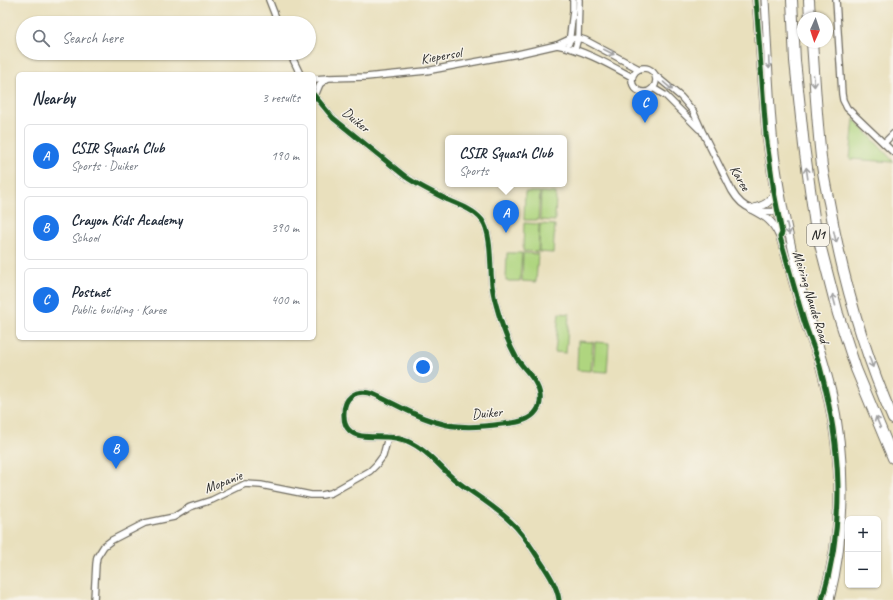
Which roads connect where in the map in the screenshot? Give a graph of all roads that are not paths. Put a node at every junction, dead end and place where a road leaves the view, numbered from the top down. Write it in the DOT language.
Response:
graph roads {
  1 [pos="269,0"];
  2 [pos="573,0"];
  3 [pos="579,0"];
  4 [pos="756,0"];
  5 [pos="765,0"];
  6 [pos="792,0"];
  7 [pos="809,0"];
  8 [pos="836,0"];
  9 [pos="810,12"];
  10 [pos="275,16"];
  11 [pos="578,38"];
  12 [pos="570,39"];
  13 [pos="557,45"];
  14 [pos="572,48"];
  15 [pos="812,48"];
  16 [pos="293,60"];
  17 [pos="638,69"];
  18 [pos="299,72"];
  19 [pos="655,75"];
  20 [pos="632,77"];
  21 [pos="328,78"];
  22 [pos="316,80"];
  23 [pos="653,88"];
  24 [pos="316,92"];
  25 [pos="681,97"];
  26 [pos="316,98"];
  27 [pos="675,104"];
  28 [pos="702,131"];
  29 [pos="893,134"];
  30 [pos="884,143"];
  31 [pos="893,152"];
  32 [pos="774,192"];
  33 [pos="751,209"];
  34 [pos="781,211"];
  35 [pos="780,237"];
  36 [pos="893,419"];
  37 [pos="388,437"];
  38 [pos="893,458"];
  39 [pos="94,600"];
  40 [pos="559,600"];
  41 [pos="822,600"];
  42 [pos="830,600"];
  1 -- 10 [label="street"];
  2 -- 12 [label="street"];
  3 -- 11 [label="street"];
  4 -- 32 [label="street, Meiring Naude Road"];
  5 -- 34 [label="street, Meiring Naude Road, one-way"];
  38 -- 6 [label="highway, N1, one-way"];
  7 -- 9 [label="highway"];
  8 -- 30 [label="street"];
  11 -- 12 [label="street"];
  11 -- 14 [label="street"];
  11 -- 17 [label="street, one-way"];
  12 -- 13 [label="street"];
  12 -- 14 [label="street"];
  13 -- 14 [label="street"];
  13 -- 21 [label="street, Kiepersol"];
  14 -- 20 [label="street"];
  15 -- 36 [label="highway, N1, one-way"];
  16 -- 18 [label="street"];
  17 -- 19 [label="street"];
  17 -- 20 [label="street"];
  19 -- 23 [label="street"];
  19 -- 25 [label="street, Karee, one-way"];
  20 -- 23 [label="street"];
  21 -- 22 [label="street, Kiepersol"];
  21 -- 24 [label="street"];
  23 -- 27 [label="street, Karee"];
  25 -- 27 [label="street"];
  25 -- 28 [label="street, Karee"];
  26 -- 37 [label="street, Duiker"];
  27 -- 28 [label="street, Karee"];
  28 -- 33 [label="street, Karee"];
  29 -- 30 [label="street"];
  30 -- 31 [label="street"];
  32 -- 33 [label="street"];
  32 -- 34 [label="street, Meiring Naude Road"];
  33 -- 34 [label="street, Karee"];
  33 -- 35 [label="street"];
  34 -- 35 [label="street, Meiring Naude Road"];
  34 -- 42 [label="street, Meiring Naude Road, one-way"];
  35 -- 41 [label="street, Meiring Naude Road"];
  37 -- 39 [label="street, Mopanie"];
  37 -- 40 [label="street, Duiker"];
}
